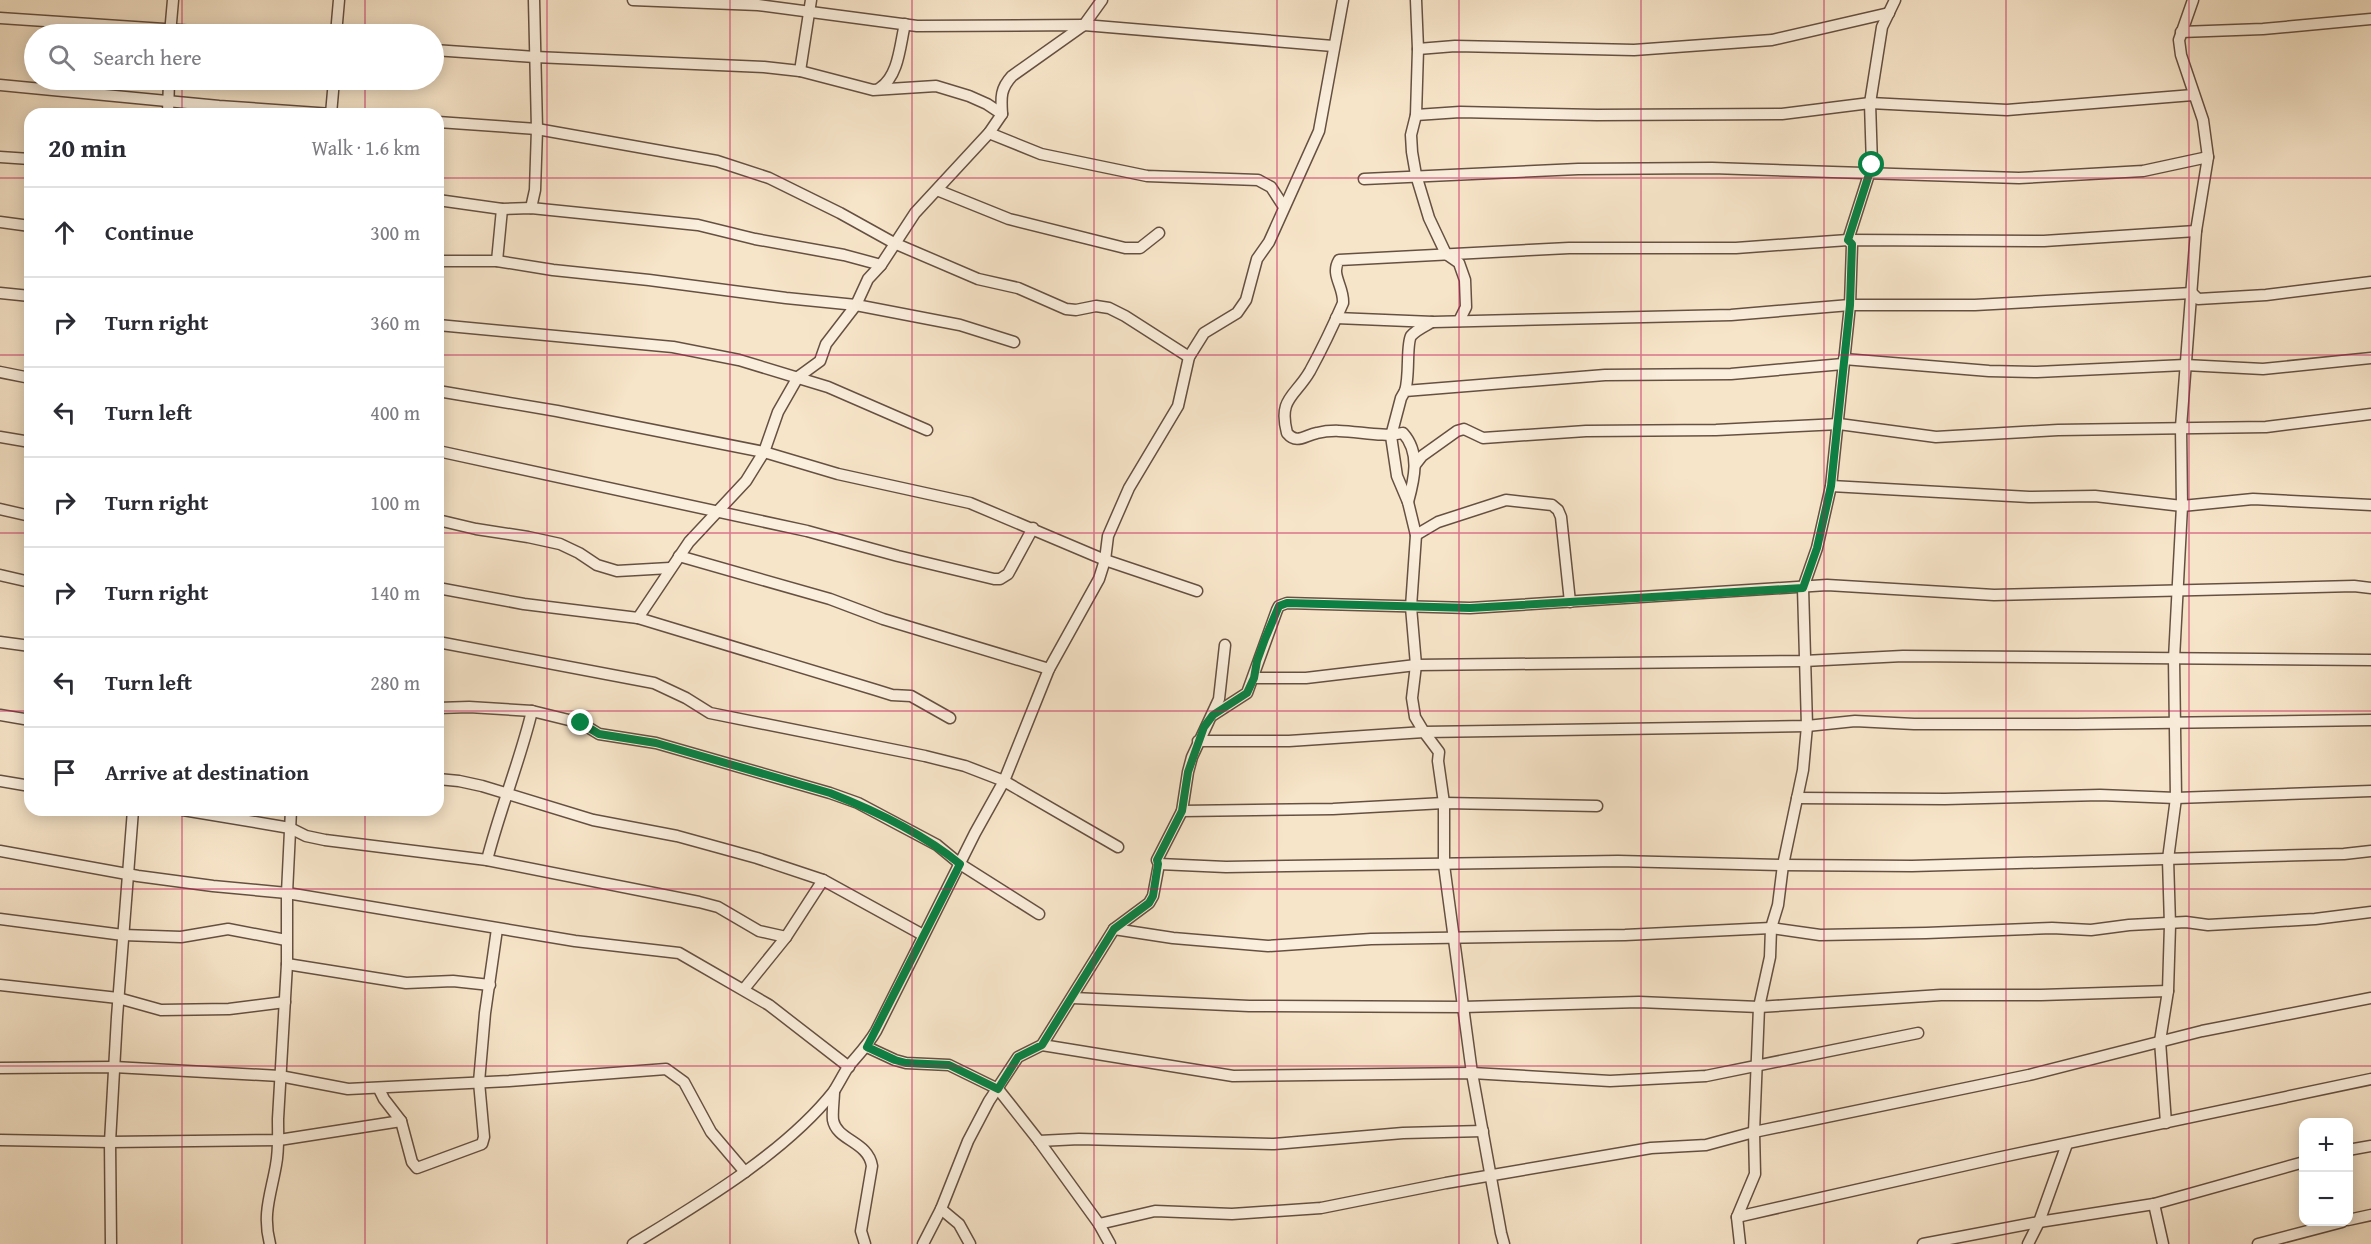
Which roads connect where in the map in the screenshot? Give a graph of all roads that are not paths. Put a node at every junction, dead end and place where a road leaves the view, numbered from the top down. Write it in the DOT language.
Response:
graph roads {
  1 [pos="173,0"];
  2 [pos="339,0"];
  3 [pos="534,0"];
  4 [pos="633,0"];
  5 [pos="811,0"];
  6 [pos="1102,0"];
  7 [pos="1343,0"];
  8 [pos="1416,0"];
  9 [pos="1895,0"];
  10 [pos="2193,0"];
  11 [pos="809,12"];
  12 [pos="1889,13"];
  13 [pos="0,18"];
  14 [pos="2371,20"];
  15 [pos="73,24"];
  16 [pos="172,24"];
  17 [pos="337,24"];
  18 [pos="905,24"];
  19 [pos="1084,25"];
  20 [pos="2181,32"];
  21 [pos="1333,46"];
  22 [pos="1418,49"];
  23 [pos="444,51"];
  24 [pos="535,57"];
  25 [pos="800,71"];
  26 [pos="0,85"];
  27 [pos="24,87"];
  28 [pos="880,88"];
  29 [pos="56,90"];
  30 [pos="168,90"];
  31 [pos="333,90"];
  32 [pos="2193,95"];
  33 [pos="168,100"];
  34 [pos="1870,103"];
  35 [pos="168,108"];
  36 [pos="247,108"];
  37 [pos="332,108"];
  38 [pos="1002,114"];
  39 [pos="1416,115"];
  40 [pos="444,122"];
  41 [pos="537,129"];
  42 [pos="989,133"];
  43 [pos="0,157"];
  44 [pos="2208,157"];
  45 [pos="24,159"];
  46 [pos="1868,174"];
  47 [pos="1416,176"];
  48 [pos="1364,179"];
  49 [pos="937,189"];
  50 [pos="444,201"];
  51 [pos="1284,207"];
  52 [pos="531,208"];
  53 [pos="502,209"];
  54 [pos="0,222"];
  55 [pos="24,225"];
  56 [pos="2196,231"];
  57 [pos="1159,233"];
  58 [pos="1848,240"];
  59 [pos="894,243"];
  60 [pos="1446,254"];
  61 [pos="444,261"];
  62 [pos="497,261"];
  63 [pos="880,265"];
  64 [pos="2371,282"];
  65 [pos="0,293"];
  66 [pos="2192,293"];
  67 [pos="24,295"];
  68 [pos="856,304"];
  69 [pos="1850,305"];
  70 [pos="1336,318"];
  71 [pos="1459,321"];
  72 [pos="1433,322"];
  73 [pos="444,327"];
  74 [pos="1014,342"];
  75 [pos="1189,357"];
  76 [pos="2371,358"];
  77 [pos="1844,361"];
  78 [pos="2185,366"];
  79 [pos="0,372"];
  80 [pos="24,377"];
  81 [pos="798,377"];
  82 [pos="1406,391"];
  83 [pos="444,392"];
  84 [pos="2371,414"];
  85 [pos="1839,424"];
  86 [pos="2181,427"];
  87 [pos="927,430"];
  88 [pos="1391,436"];
  89 [pos="0,437"];
  90 [pos="24,441"];
  91 [pos="444,452"];
  92 [pos="764,452"];
  93 [pos="1415,465"];
  94 [pos="1831,486"];
  95 [pos="1408,502"];
  96 [pos="2371,505"];
  97 [pos="2182,506"];
  98 [pos="0,509"];
  99 [pos="716,511"];
  100 [pos="24,515"];
  101 [pos="444,521"];
  102 [pos="1034,528"];
  103 [pos="1416,535"];
  104 [pos="679,556"];
  105 [pos="1105,560"];
  106 [pos="670,568"];
  107 [pos="0,575"];
  108 [pos="24,581"];
  109 [pos="1803,588"];
  110 [pos="2371,588"];
  111 [pos="444,589"];
  112 [pos="2179,590"];
  113 [pos="1197,591"];
  114 [pos="1570,602"];
  115 [pos="1411,607"];
  116 [pos="638,618"];
  117 [pos="0,642"];
  118 [pos="444,643"];
  119 [pos="24,645"];
  120 [pos="1225,645"];
  121 [pos="2174,659"];
  122 [pos="2371,660"];
  123 [pos="1804,661"];
  124 [pos="1416,664"];
  125 [pos="1049,669"];
  126 [pos="1254,678"];
  127 [pos="444,708"];
  128 [pos="532,711"];
  129 [pos="0,715"];
  130 [pos="1213,715"];
  131 [pos="950,718"];
  132 [pos="24,719"];
  133 [pos="2371,720"];
  134 [pos="2175,723"];
  135 [pos="1807,726"];
  136 [pos="1424,732"];
  137 [pos="1198,741"];
  138 [pos="444,780"];
  139 [pos="0,781"];
  140 [pos="1004,781"];
  141 [pos="24,785"];
  142 [pos="2371,791"];
  143 [pos="507,795"];
  144 [pos="1797,798"];
  145 [pos="2176,798"];
  146 [pos="1444,803"];
  147 [pos="1597,806"];
  148 [pos="1182,811"];
  149 [pos="133,816"];
  150 [pos="219,816"];
  151 [pos="291,816"];
  152 [pos="290,828"];
  153 [pos="1118,847"];
  154 [pos="2371,850"];
  155 [pos="0,851"];
  156 [pos="2168,859"];
  157 [pos="487,860"];
  158 [pos="960,864"];
  159 [pos="1158,864"];
  160 [pos="1444,865"];
  161 [pos="1784,865"];
  162 [pos="128,873"];
  163 [pos="823,880"];
  164 [pos="287,893"];
  165 [pos="2371,912"];
  166 [pos="1039,914"];
  167 [pos="0,919"];
  168 [pos="2170,925"];
  169 [pos="1771,928"];
  170 [pos="498,929"];
  171 [pos="1114,929"];
  172 [pos="123,935"];
  173 [pos="923,935"];
  174 [pos="786,937"];
  175 [pos="1454,939"];
  176 [pos="286,940"];
  177 [pos="287,964"];
  178 [pos="0,985"];
  179 [pos="490,985"];
  180 [pos="744,989"];
  181 [pos="2168,991"];
  182 [pos="118,998"];
  183 [pos="2371,998"];
  184 [pos="1072,999"];
  185 [pos="285,1002"];
  186 [pos="1463,1007"];
  187 [pos="1760,1007"];
  188 [pos="1918,1033"];
  189 [pos="2160,1041"];
  190 [pos="1042,1045"];
  191 [pos="867,1047"];
  192 [pos="1756,1065"];
  193 [pos="114,1067"];
  194 [pos="849,1067"];
  195 [pos="0,1068"];
  196 [pos="1472,1072"];
  197 [pos="280,1076"];
  198 [pos="2371,1079"];
  199 [pos="478,1082"];
  200 [pos="379,1089"];
  201 [pos="998,1089"];
  202 [pos="834,1091"];
  203 [pos="401,1121"];
  204 [pos="2166,1123"];
  205 [pos="1483,1131"];
  206 [pos="1754,1132"];
  207 [pos="0,1140"];
  208 [pos="279,1140"];
  209 [pos="1040,1141"];
  210 [pos="110,1142"];
  211 [pos="2067,1144"];
  212 [pos="2371,1146"];
  213 [pos="2353,1149"];
  214 [pos="2299,1163"];
  215 [pos="746,1172"];
  216 [pos="1491,1175"];
  217 [pos="2154,1204"];
  218 [pos="941,1209"];
  219 [pos="2371,1215"];
  220 [pos="1737,1217"];
  221 [pos="2353,1219"];
  222 [pos="2039,1222"];
  223 [pos="1099,1224"];
  224 [pos="2324,1226"];
  225 [pos="111,1244"];
  226 [pos="270,1244"];
  227 [pos="633,1244"];
  228 [pos="865,1244"];
  229 [pos="923,1244"];
  230 [pos="970,1244"];
  231 [pos="1110,1244"];
  232 [pos="1504,1244"];
  233 [pos="1740,1244"];
  234 [pos="1923,1244"];
  235 [pos="2028,1244"];
  236 [pos="2163,1244"];
  237 [pos="2258,1244"];
  1 -- 16 [label="street"];
  2 -- 17 [label="street"];
  3 -- 24 [label="street"];
  4 -- 11 [label="street"];
  5 -- 11 [label="street"];
  6 -- 19 [label="street"];
  7 -- 21 [label="street"];
  8 -- 22 [label="street"];
  9 -- 12 [label="street"];
  10 -- 20 [label="street"];
  11 -- 18 [label="street"];
  11 -- 25 [label="street"];
  12 -- 22 [label="street"];
  12 -- 34 [label="street"];
  13 -- 15 [label="street"];
  14 -- 20 [label="street"];
  18 -- 19 [label="street"];
  18 -- 28 [label="street"];
  19 -- 21 [label="street"];
  19 -- 38 [label="street"];
  20 -- 32 [label="street"];
  21 -- 51 [label="street"];
  22 -- 39 [label="street"];
  23 -- 24 [label="street"];
  24 -- 25 [label="street"];
  24 -- 41 [label="street"];
  25 -- 28 [label="street"];
  26 -- 27 [label="street"];
  28 -- 38 [label="street"];
  29 -- 33 [label="street"];
  30 -- 33 [label="street"];
  31 -- 37 [label="street"];
  32 -- 34 [label="street"];
  32 -- 44 [label="street"];
  33 -- 35 [label="street"];
  33 -- 36 [label="street"];
  34 -- 39 [label="street"];
  34 -- 46 [label="street"];
  38 -- 42 [label="street"];
  39 -- 47 [label="street"];
  40 -- 41 [label="street"];
  41 -- 52 [label="street"];
  41 -- 59 [label="street"];
  42 -- 49 [label="street"];
  42 -- 51 [label="street"];
  43 -- 45 [label="street"];
  44 -- 46 [label="street"];
  44 -- 56 [label="street"];
  46 -- 47 [label="street"];
  46 -- 58 [label="street"];
  47 -- 48 [label="street"];
  47 -- 60 [label="street"];
  49 -- 57 [label="street"];
  49 -- 59 [label="street"];
  50 -- 53 [label="street"];
  51 -- 75 [label="street"];
  52 -- 53 [label="street"];
  52 -- 63 [label="street"];
  53 -- 62 [label="street"];
  54 -- 55 [label="street"];
  56 -- 58 [label="street"];
  56 -- 66 [label="street"];
  58 -- 60 [label="street"];
  58 -- 69 [label="street"];
  59 -- 63 [label="street"];
  59 -- 75 [label="street"];
  60 -- 70 [label="street"];
  60 -- 71 [label="street"];
  61 -- 62 [label="street"];
  62 -- 68 [label="street"];
  63 -- 68 [label="street"];
  64 -- 66 [label="street"];
  65 -- 67 [label="street"];
  66 -- 69 [label="street"];
  66 -- 78 [label="street"];
  68 -- 74 [label="street"];
  68 -- 81 [label="street"];
  69 -- 71 [label="street"];
  69 -- 77 [label="street"];
  70 -- 72 [label="street"];
  70 -- 88 [label="street"];
  71 -- 72 [label="street"];
  72 -- 82 [label="street"];
  73 -- 81 [label="street"];
  75 -- 105 [label="street"];
  76 -- 78 [label="street"];
  77 -- 78 [label="street"];
  77 -- 82 [label="street"];
  77 -- 85 [label="street"];
  78 -- 86 [label="street"];
  79 -- 80 [label="street"];
  81 -- 87 [label="street"];
  81 -- 92 [label="street"];
  82 -- 88 [label="street"];
  83 -- 92 [label="street"];
  84 -- 86 [label="street"];
  85 -- 86 [label="street"];
  85 -- 93 [label="street"];
  85 -- 94 [label="street"];
  86 -- 97 [label="street"];
  88 -- 93 [label="street"];
  88 -- 95 [label="street"];
  89 -- 90 [label="street"];
  91 -- 99 [label="street"];
  92 -- 99 [label="street"];
  92 -- 102 [label="street"];
  93 -- 95 [label="street"];
  94 -- 97 [label="street"];
  94 -- 109 [label="street"];
  95 -- 103 [label="street"];
  96 -- 97 [label="street"];
  97 -- 112 [label="street"];
  98 -- 100 [label="street"];
  99 -- 102 [label="street"];
  99 -- 104 [label="street"];
  101 -- 106 [label="street"];
  102 -- 105 [label="street"];
  103 -- 114 [label="street"];
  103 -- 115 [label="street"];
  104 -- 106 [label="street"];
  104 -- 125 [label="street"];
  105 -- 113 [label="street"];
  105 -- 125 [label="street"];
  106 -- 116 [label="street"];
  107 -- 108 [label="street"];
  109 -- 112 [label="street"];
  109 -- 114 [label="street"];
  109 -- 123 [label="street"];
  110 -- 112 [label="street"];
  111 -- 116 [label="street"];
  112 -- 121 [label="street"];
  114 -- 115 [label="street"];
  115 -- 124 [label="street"];
  115 -- 126 [label="street"];
  116 -- 131 [label="street"];
  117 -- 119 [label="street"];
  118 -- 140 [label="street"];
  120 -- 130 [label="street"];
  121 -- 122 [label="street"];
  121 -- 123 [label="street"];
  121 -- 134 [label="street"];
  123 -- 124 [label="street"];
  123 -- 135 [label="street"];
  124 -- 126 [label="street"];
  124 -- 136 [label="street"];
  125 -- 140 [label="street"];
  126 -- 130 [label="street"];
  127 -- 128 [label="street"];
  128 -- 143 [label="street"];
  128 -- 158 [label="street"];
  129 -- 132 [label="street"];
  130 -- 137 [label="street"];
  133 -- 134 [label="street"];
  134 -- 135 [label="street"];
  134 -- 145 [label="street"];
  135 -- 136 [label="street"];
  135 -- 144 [label="street"];
  136 -- 137 [label="street"];
  136 -- 146 [label="street"];
  137 -- 148 [label="street"];
  138 -- 143 [label="street"];
  139 -- 141 [label="street"];
  140 -- 153 [label="street"];
  140 -- 158 [label="street"];
  142 -- 145 [label="street"];
  143 -- 157 [label="street"];
  143 -- 163 [label="street"];
  144 -- 145 [label="street"];
  144 -- 161 [label="street"];
  145 -- 156 [label="street"];
  146 -- 147 [label="street"];
  146 -- 148 [label="street"];
  146 -- 160 [label="street"];
  148 -- 159 [label="street"];
  149 -- 162 [label="street"];
  150 -- 152 [label="street"];
  151 -- 152 [label="street"];
  152 -- 157 [label="street"];
  152 -- 164 [label="street"];
  154 -- 156 [label="street"];
  155 -- 162 [label="street"];
  156 -- 161 [label="street"];
  156 -- 168 [label="street"];
  157 -- 174 [label="street"];
  158 -- 166 [label="street"];
  158 -- 173 [label="street"];
  159 -- 160 [label="street"];
  159 -- 171 [label="street"];
  160 -- 161 [label="street"];
  160 -- 175 [label="street"];
  161 -- 169 [label="street"];
  162 -- 164 [label="street"];
  162 -- 172 [label="street"];
  163 -- 173 [label="street"];
  163 -- 174 [label="street"];
  164 -- 170 [label="street"];
  164 -- 176 [label="street"];
  165 -- 168 [label="street"];
  167 -- 172 [label="street"];
  168 -- 169 [label="street"];
  168 -- 181 [label="street"];
  169 -- 175 [label="street"];
  169 -- 187 [label="street"];
  170 -- 179 [label="street"];
  170 -- 180 [label="street"];
  171 -- 175 [label="street"];
  171 -- 184 [label="street"];
  172 -- 176 [label="street"];
  172 -- 182 [label="street"];
  173 -- 191 [label="street"];
  174 -- 180 [label="street"];
  175 -- 186 [label="street"];
  176 -- 177 [label="street"];
  177 -- 179 [label="street"];
  177 -- 185 [label="street"];
  178 -- 182 [label="street"];
  179 -- 199 [label="street"];
  180 -- 194 [label="street"];
  181 -- 187 [label="street"];
  181 -- 189 [label="street"];
  182 -- 185 [label="street"];
  182 -- 193 [label="street"];
  183 -- 189 [label="street"];
  184 -- 186 [label="street"];
  184 -- 190 [label="street"];
  185 -- 197 [label="street"];
  186 -- 187 [label="street"];
  186 -- 196 [label="street"];
  187 -- 192 [label="street"];
  188 -- 192 [label="street"];
  189 -- 204 [label="street"];
  189 -- 206 [label="street"];
  190 -- 196 [label="street"];
  190 -- 201 [label="street"];
  191 -- 194 [label="street"];
  191 -- 201 [label="street"];
  192 -- 196 [label="street"];
  192 -- 206 [label="street"];
  193 -- 195 [label="street"];
  193 -- 197 [label="street"];
  193 -- 210 [label="street"];
  194 -- 202 [label="street"];
  196 -- 205 [label="street"];
  197 -- 200 [label="street"];
  197 -- 208 [label="street"];
  198 -- 204 [label="street"];
  199 -- 200 [label="street"];
  199 -- 203 [label="street"];
  199 -- 215 [label="street"];
  200 -- 203 [label="street"];
  201 -- 209 [label="street"];
  201 -- 218 [label="street"];
  202 -- 215 [label="street"];
  202 -- 228 [label="street"];
  203 -- 208 [label="street"];
  204 -- 211 [label="street"];
  205 -- 209 [label="street"];
  205 -- 216 [label="street"];
  206 -- 216 [label="street"];
  206 -- 220 [label="street"];
  207 -- 210 [label="street"];
  208 -- 210 [label="street"];
  208 -- 226 [label="street"];
  209 -- 223 [label="street"];
  210 -- 225 [label="street"];
  211 -- 220 [label="street"];
  211 -- 222 [label="street"];
  212 -- 213 [label="street"];
  214 -- 217 [label="street"];
  215 -- 227 [label="street"];
  216 -- 223 [label="street"];
  216 -- 232 [label="street"];
  217 -- 222 [label="street"];
  217 -- 236 [label="street"];
  218 -- 229 [label="street"];
  218 -- 230 [label="street"];
  219 -- 221 [label="street"];
  220 -- 233 [label="street"];
  222 -- 234 [label="street"];
  222 -- 235 [label="street"];
  223 -- 231 [label="street"];
  224 -- 237 [label="street"];
}
